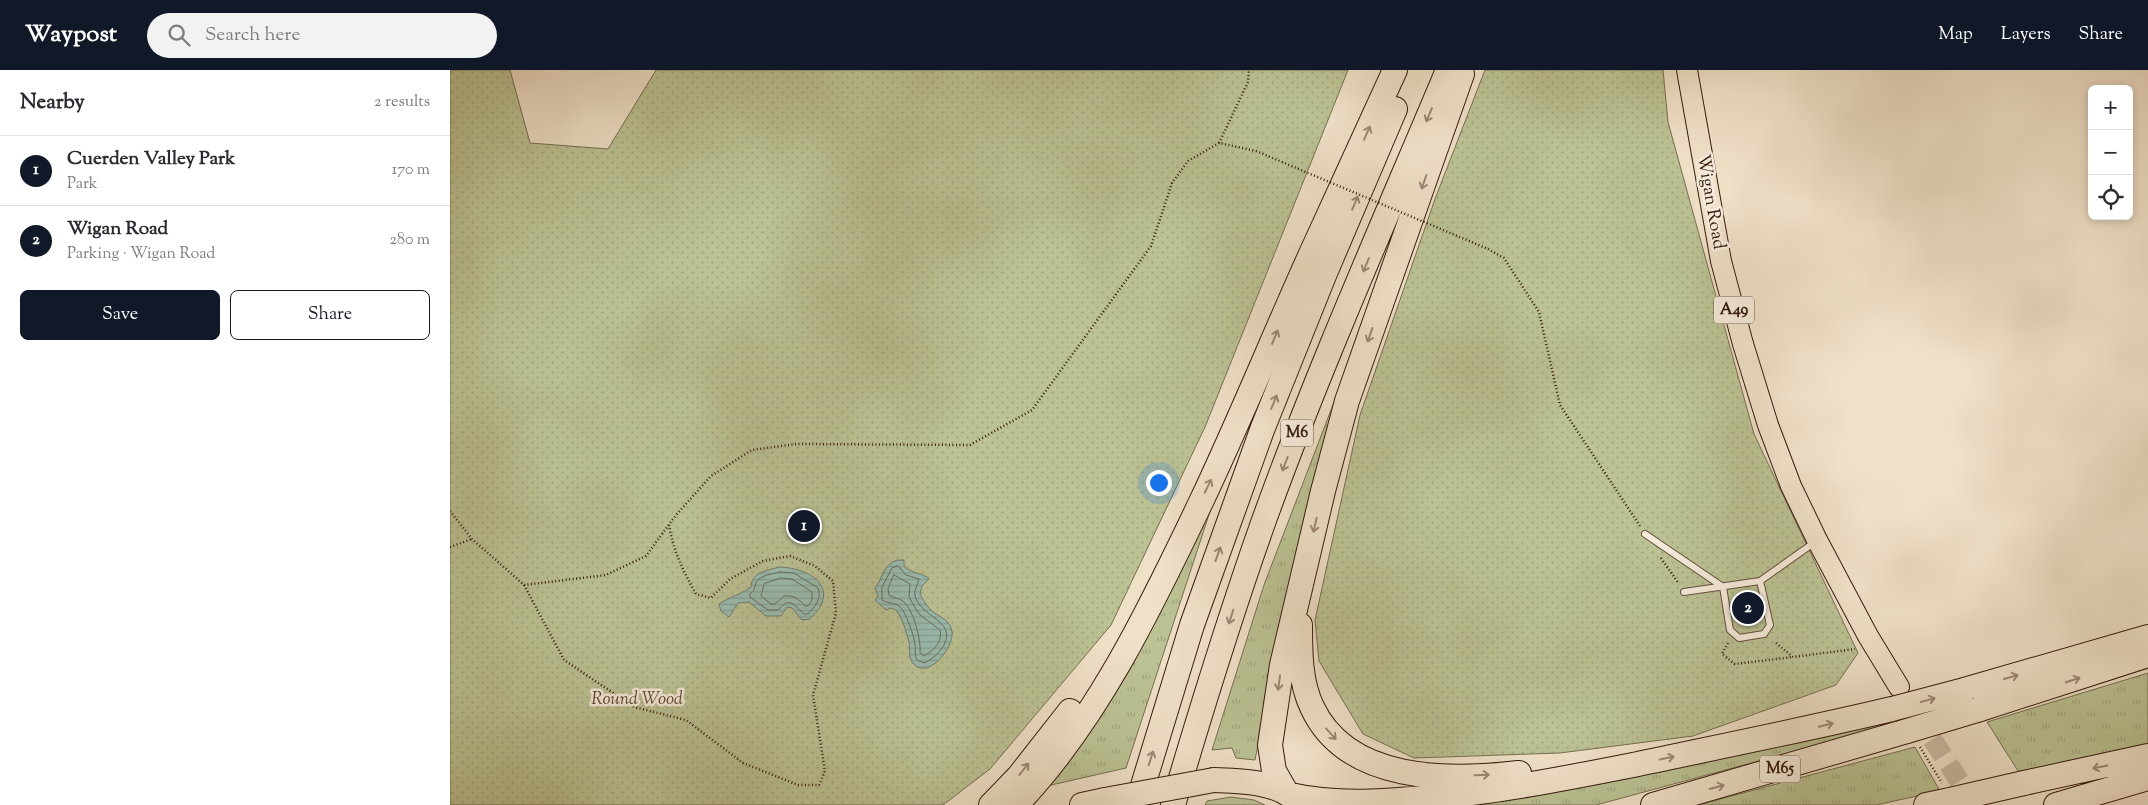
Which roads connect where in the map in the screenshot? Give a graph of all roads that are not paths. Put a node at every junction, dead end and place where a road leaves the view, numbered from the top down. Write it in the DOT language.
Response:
graph roads {
  1 [pos="1395,70"];
  2 [pos="1412,70"];
  3 [pos="1448,70"];
  4 [pos="1464,70"];
  5 [pos="1687,70"];
  6 [pos="1645,534"];
  7 [pos="1817,540"];
  8 [pos="1172,561"];
  9 [pos="1760,581"];
  10 [pos="1723,587"];
  11 [pos="1300,588"];
  12 [pos="1684,592"];
  13 [pos="2148,637"];
  14 [pos="2148,655"];
  15 [pos="1899,686"];
  16 [pos="2148,756"];
  17 [pos="1629,766"];
  18 [pos="2148,778"];
  19 [pos="1292,797"];
  20 [pos="991,805"];
  21 [pos="1016,805"];
  22 [pos="1082,805"];
  23 [pos="1137,805"];
  24 [pos="1172,805"];
  25 [pos="1653,805"];
  26 [pos="1926,805"];
  27 [pos="2056,805"];
  8 -- 1 [label="highway, one-way"];
  23 -- 2 [label="highway, M6, one-way"];
  3 -- 24 [label="highway, M6, one-way"];
  4 -- 11 [label="highway, one-way"];
  5 -- 7 [label="main road, Wigan Road / A49"];
  6 -- 10 [label="lane"];
  7 -- 9 [label="lane"];
  7 -- 15 [label="main road, Wigan Road / A49"];
  20 -- 8 [label="highway, one-way"];
  8 -- 21 [label="highway"];
  9 -- 10 [label="lane"];
  9 -- 10 [label="lane"];
  10 -- 12 [label="lane"];
  11 -- 17 [label="highway, one-way"];
  11 -- 19 [label="highway, one-way"];
  17 -- 13 [label="highway, one-way, bridge"];
  25 -- 14 [label="highway, M65, one-way, bridge"];
  16 -- 26 [label="highway, one-way, bridge"];
  17 -- 19 [label="highway"];
  18 -- 27 [label="highway"];
  19 -- 22 [label="highway, bridge"];
}
